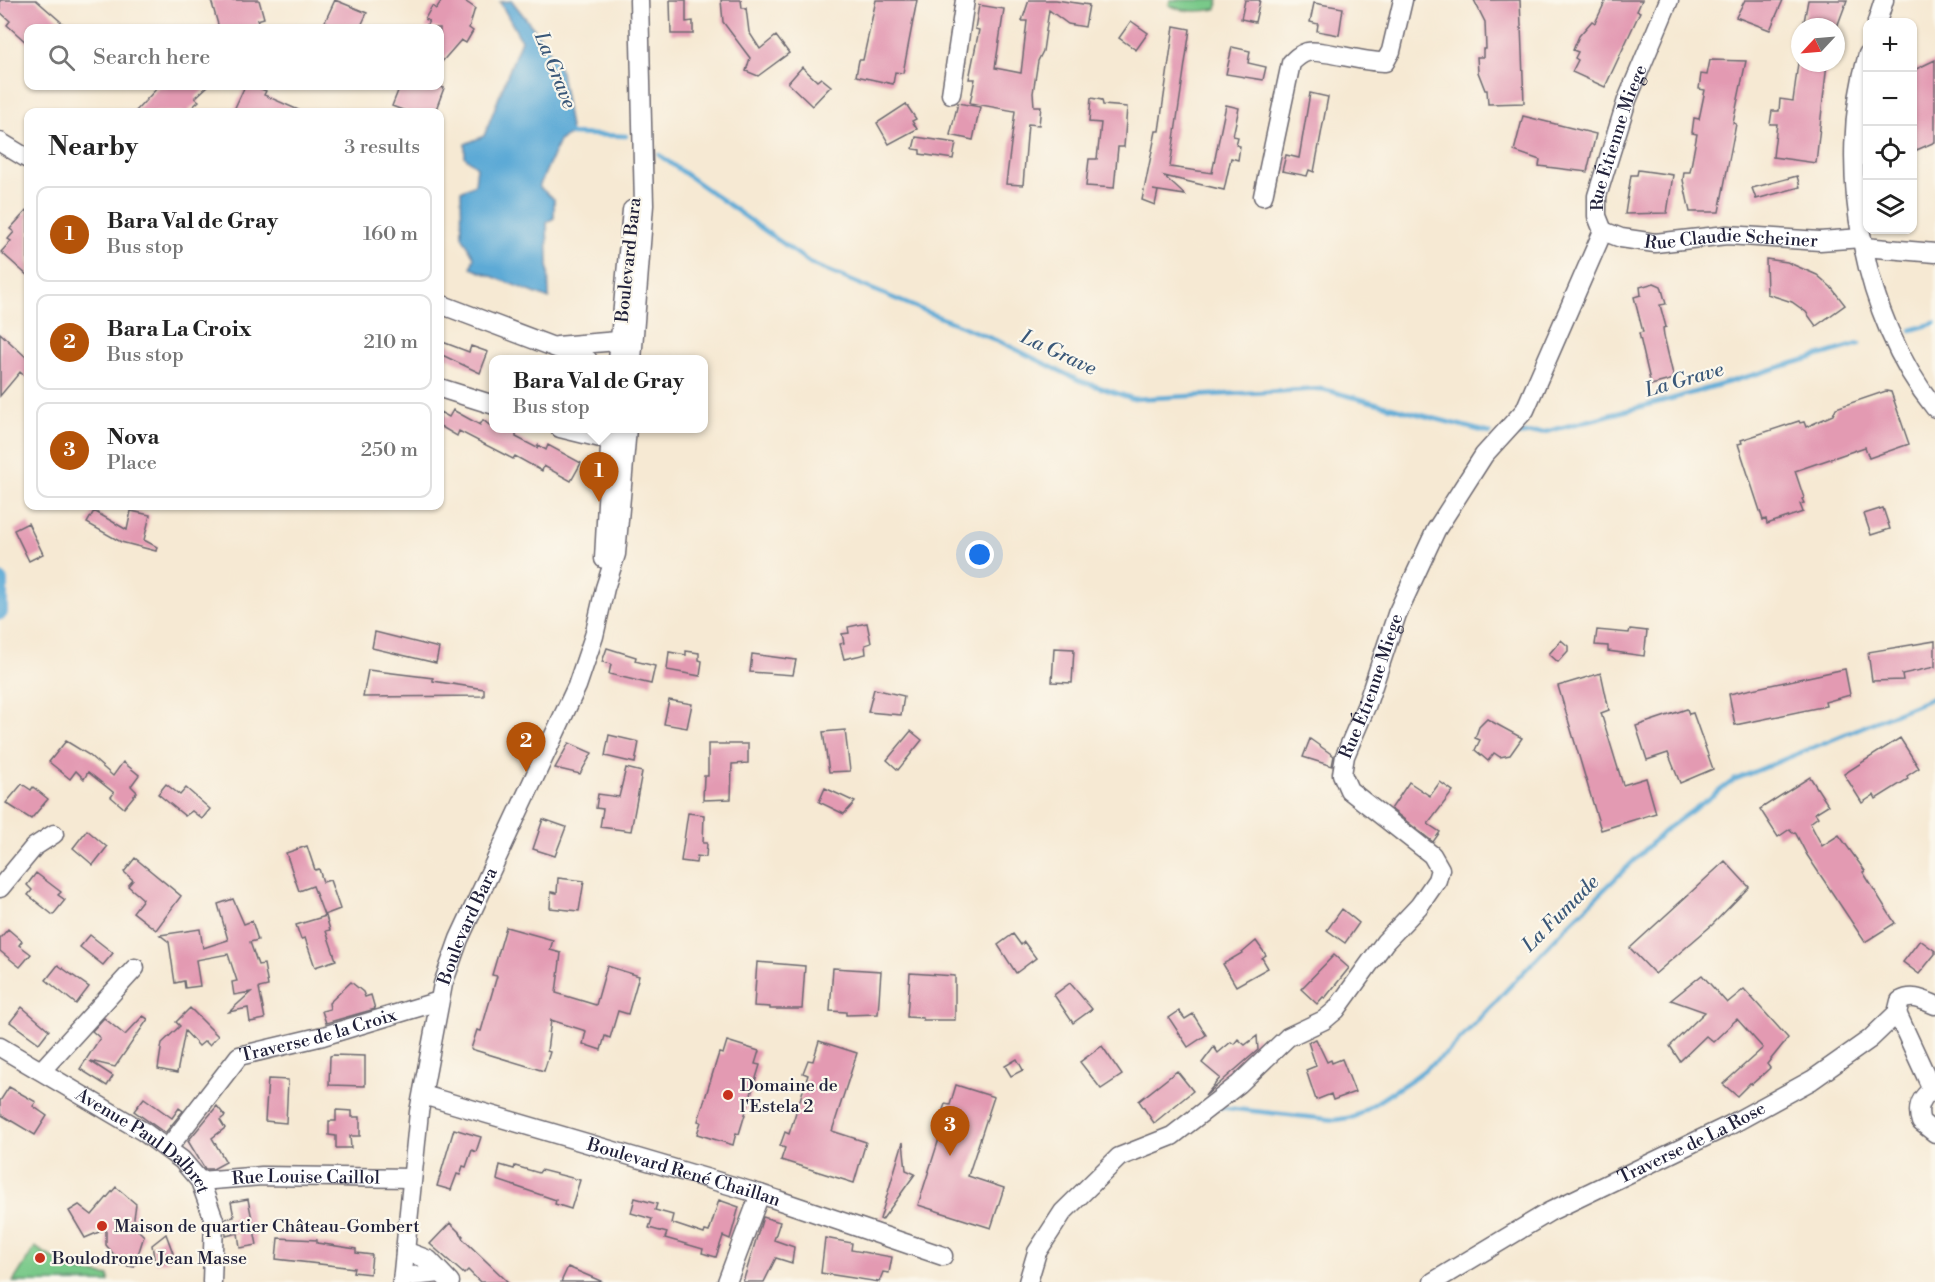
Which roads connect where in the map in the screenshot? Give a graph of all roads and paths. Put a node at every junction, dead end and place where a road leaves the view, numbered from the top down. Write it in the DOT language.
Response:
graph roads {
  1 [pos="639,0"];
  2 [pos="965,0"];
  3 [pos="1403,0"];
  4 [pos="1669,0"];
  5 [pos="1884,0"];
  6 [pos="1878,18"];
  7 [pos="1863,71"];
  8 [pos="951,94"];
  9 [pos="0,142"];
  10 [pos="24,157"];
  11 [pos="1263,195"];
  12 [pos="1603,231"];
  13 [pos="1863,243"];
  14 [pos="1935,253"];
  15 [pos="444,306"];
  16 [pos="626,340"];
  17 [pos="552,347"];
  18 [pos="574,355"];
  19 [pos="620,355"];
  20 [pos="630,355"];
  21 [pos="444,389"];
  22 [pos="489,403"];
  23 [pos="1935,408"];
  24 [pos="599,433"];
  25 [pos="618,435"];
  26 [pos="54,834"];
  27 [pos="0,888"];
  28 [pos="135,968"];
  29 [pos="439,1001"];
  30 [pos="1935,1005"];
  31 [pos="1897,1013"];
  32 [pos="0,1047"];
  33 [pos="42,1070"];
  34 [pos="1933,1089"];
  35 [pos="423,1095"];
  36 [pos="1935,1134"];
  37 [pos="168,1148"];
  38 [pos="412,1178"];
  39 [pos="200,1181"];
  40 [pos="760,1194"];
  41 [pos="405,1251"];
  42 [pos="943,1256"];
  43 [pos="446,1278"];
  44 [pos="402,1280"];
  45 [pos="212,1282"];
  46 [pos="727,1282"];
  47 [pos="1028,1282"];
  48 [pos="1433,1282"];
  1 -- 16 [label="street, Boulevard Bara"];
  2 -- 8 [label="street"];
  3 -- 11 [label="street"];
  4 -- 12 [label="street, Rue Étienne Miege"];
  5 -- 6 [label="street"];
  7 -- 13 [label="street"];
  9 -- 10 [label="street"];
  12 -- 13 [label="street, Rue Claudie Scheiner"];
  12 -- 47 [label="street, Rue Étienne Miege"];
  13 -- 14 [label="street, Rue Claudie Scheiner"];
  13 -- 23 [label="street"];
  15 -- 17 [label="street"];
  16 -- 17 [label="street"];
  16 -- 19 [label="street, Boulevard Bara"];
  16 -- 20 [label="street, Boulevard Bara"];
  17 -- 18 [label="street"];
  21 -- 22 [label="street"];
  24 -- 25 [label="street"];
  25 -- 29 [label="street, Boulevard Bara"];
  26 -- 27 [label="street"];
  28 -- 33 [label="street"];
  29 -- 35 [label="street, Boulevard Bara"];
  29 -- 37 [label="street, Traverse de la Croix"];
  30 -- 31 [label="street, Traverse de La Rose"];
  31 -- 34 [label="street"];
  31 -- 48 [label="street, Traverse de La Rose"];
  32 -- 33 [label="street, Avenue Paul Dalbret"];
  33 -- 37 [label="street, Avenue Paul Dalbret"];
  34 -- 36 [label="street"];
  35 -- 38 [label="street, Boulevard Bara"];
  35 -- 40 [label="street, Boulevard René Chaillan"];
  37 -- 39 [label="street, Avenue Paul Dalbret"];
  38 -- 39 [label="street, Rue Louise Caillol"];
  38 -- 41 [label="street, Boulevard Bara"];
  39 -- 45 [label="street, Avenue Paul Dalbret"];
  40 -- 42 [label="street, Boulevard René Chaillan"];
  40 -- 46 [label="street"];
  41 -- 43 [label="street"];
  41 -- 44 [label="street, Boulevard Bara"];
  43 -- 44 [label="street"];
}
